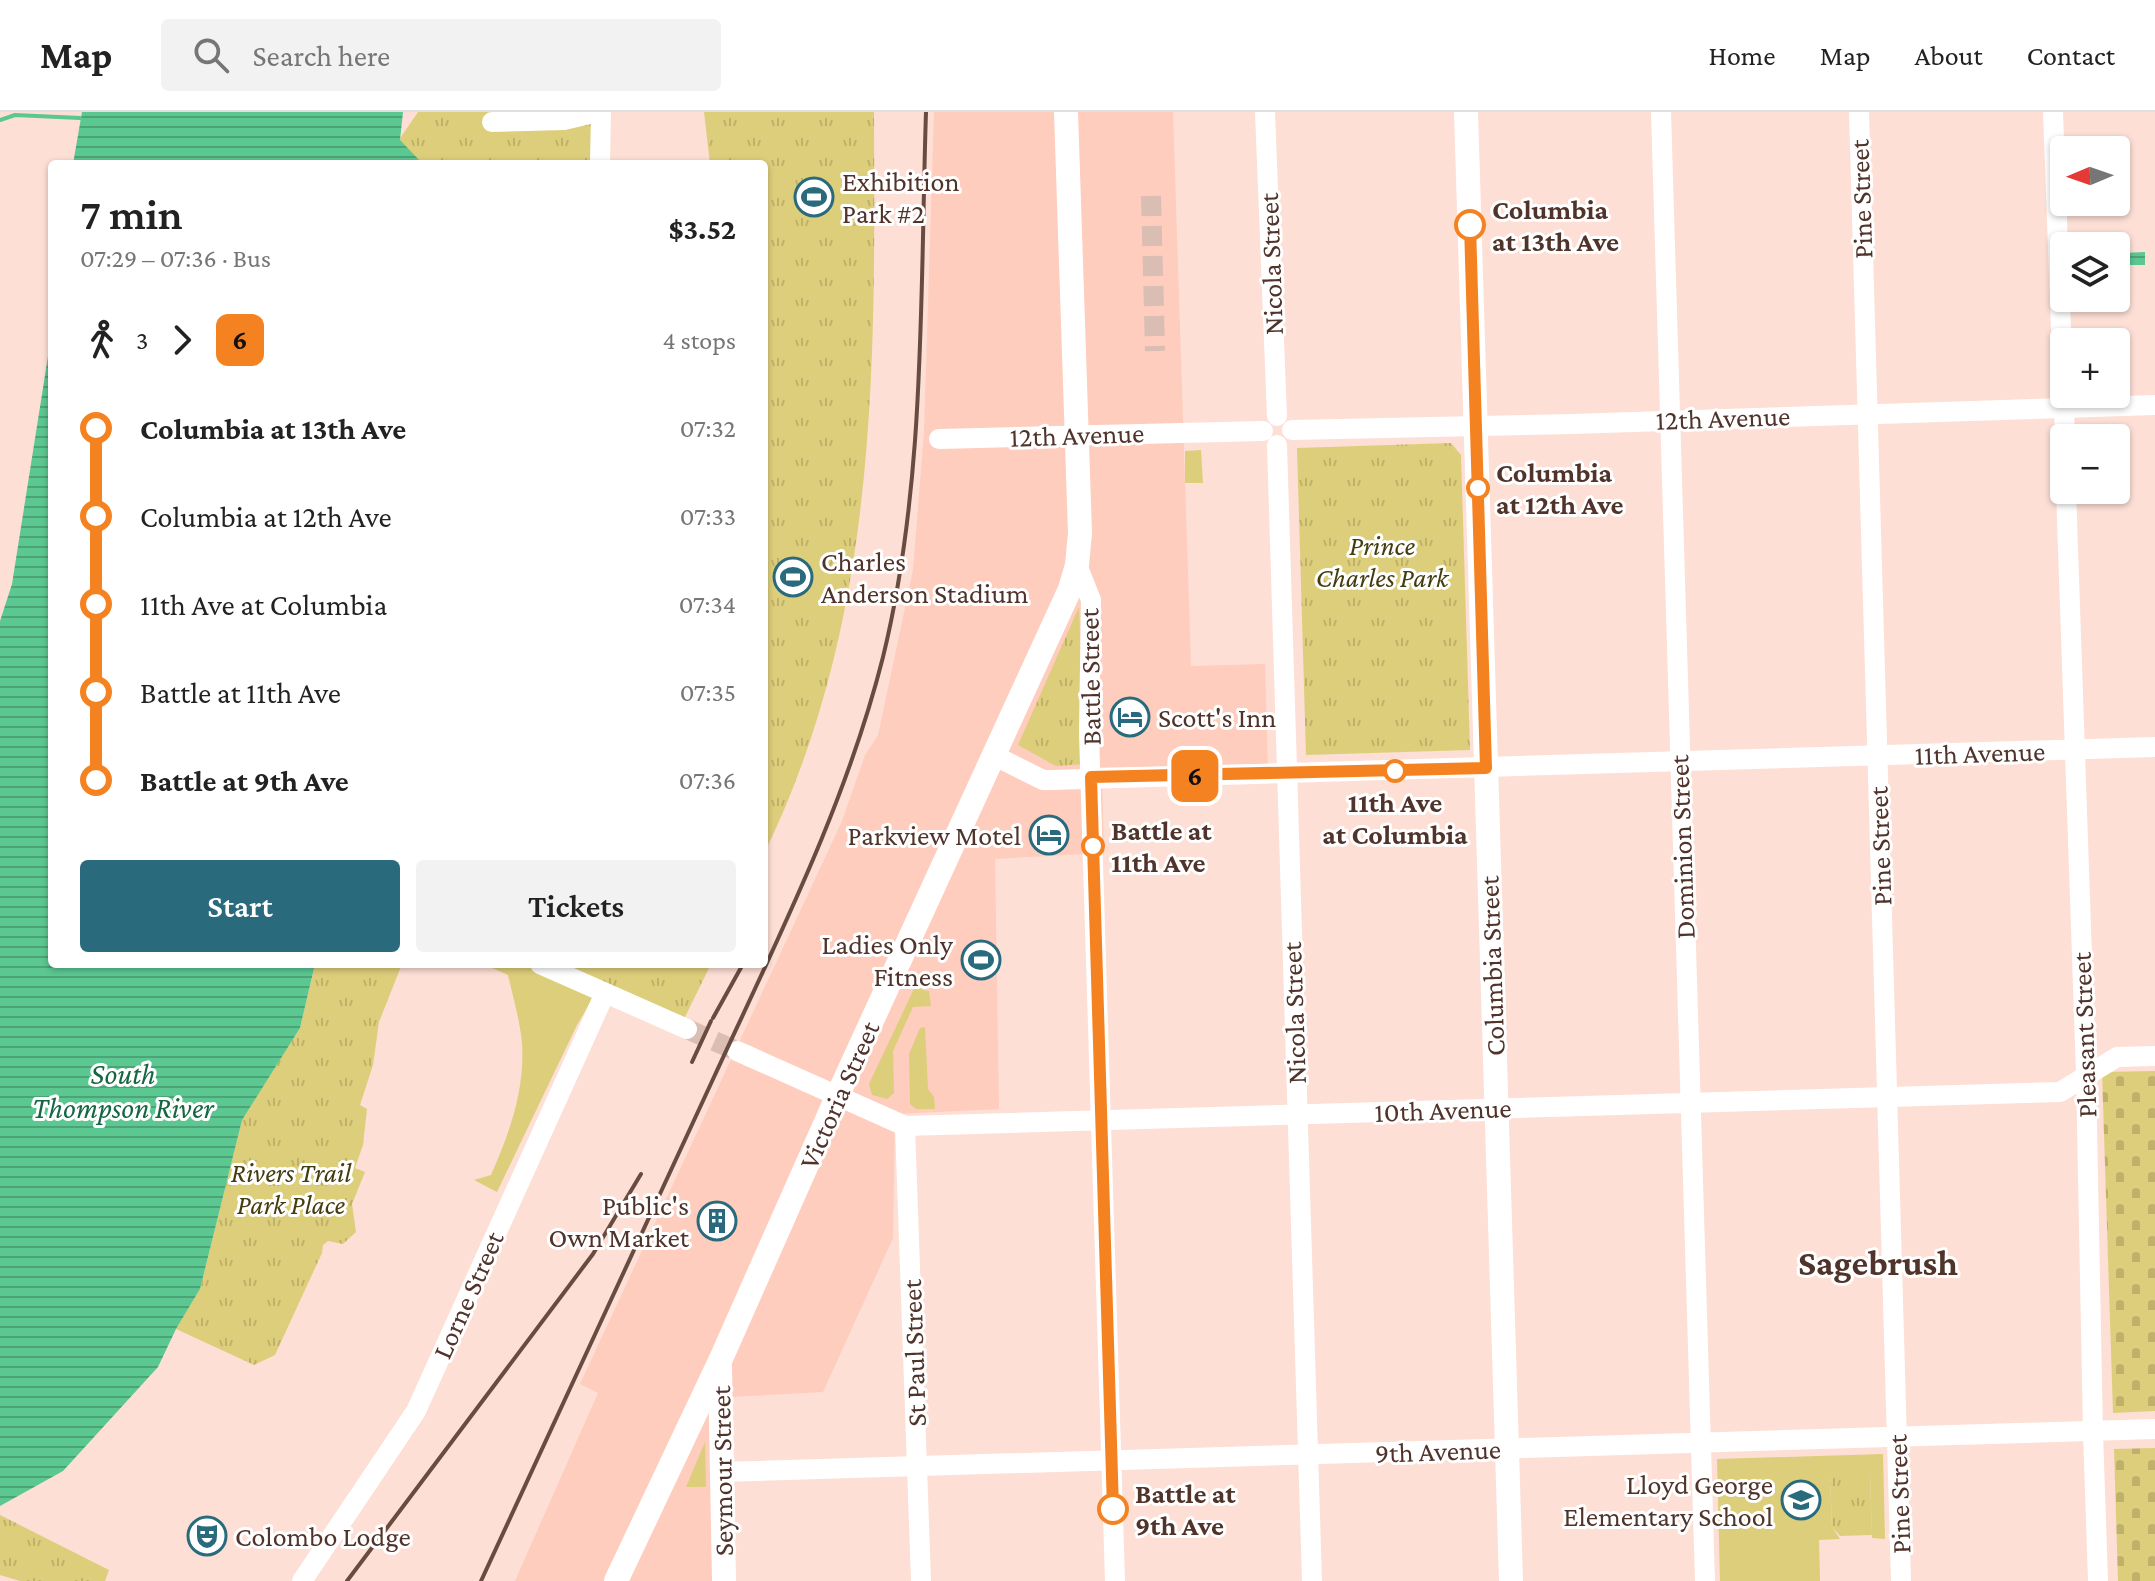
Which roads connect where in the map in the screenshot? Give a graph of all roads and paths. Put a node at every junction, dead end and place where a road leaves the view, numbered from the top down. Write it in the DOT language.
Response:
graph roads {
  1 [pos="600,112"];
  2 [pos="1066,112"];
  3 [pos="1265,112"];
  4 [pos="1466,112"];
  5 [pos="1661,112"];
  6 [pos="1859,112"];
  7 [pos="2054,112"];
  8 [pos="492,122"];
  9 [pos="600,160"];
  10 [pos="2061,328"];
  11 [pos="2155,405"];
  12 [pos="2130,406"];
  13 [pos="2064,408"];
  14 [pos="1867,414"];
  15 [pos="1670,419"];
  16 [pos="2065,424"];
  17 [pos="1476,425"];
  18 [pos="1277,430"];
  19 [pos="1077,435"];
  20 [pos="939,439"];
  21 [pos="2066,504"];
  22 [pos="1077,565"];
  23 [pos="2155,747"];
  24 [pos="2075,750"];
  25 [pos="995,756"];
  26 [pos="1878,756"];
  27 [pos="1679,763"];
  28 [pos="1486,768"];
  29 [pos="1286,774"];
  30 [pos="1091,777"];
  31 [pos="549,968"];
  32 [pos="605,993"];
  33 [pos="687,1029"];
  34 [pos="737,1051"];
  35 [pos="2155,1056"];
  36 [pos="2086,1074"];
  37 [pos="837,1097"];
  38 [pos="1888,1097"];
  39 [pos="1691,1103"];
  40 [pos="1497,1109"];
  41 [pos="1297,1115"];
  42 [pos="1102,1120"];
  43 [pos="905,1126"];
  44 [pos="720,1361"];
  45 [pos="2155,1429"];
  46 [pos="2093,1432"];
  47 [pos="1897,1437"];
  48 [pos="1701,1444"];
  49 [pos="1506,1449"];
  50 [pos="1308,1455"];
  51 [pos="1112,1461"];
  52 [pos="917,1467"];
  53 [pos="720,1472"];
  54 [pos="302,1581"];
  55 [pos="616,1581"];
  56 [pos="724,1581"];
  57 [pos="921,1581"];
  58 [pos="1115,1581"];
  59 [pos="1312,1581"];
  60 [pos="1511,1581"];
  61 [pos="1705,1581"];
  62 [pos="1901,1581"];
  63 [pos="2098,1581"];
  1 -- 8 [label="street"];
  1 -- 9 [label="street"];
  2 -- 19 [label="main road, Battle Street"];
  3 -- 18 [label="street, Nicola Street"];
  4 -- 17 [label="main road, Columbia Street"];
  5 -- 15 [label="street, Dominion Street"];
  6 -- 14 [label="street, Pine Street"];
  7 -- 10 [label="street"];
  11 -- 12 [label="street, 12th Avenue"];
  13 -- 14 [label="street, 12th Avenue"];
  13 -- 16 [label="street"];
  14 -- 15 [label="street, 12th Avenue"];
  14 -- 26 [label="street, Pine Street"];
  15 -- 17 [label="street, 12th Avenue"];
  15 -- 27 [label="street, Dominion Street"];
  17 -- 18 [label="street, 12th Avenue"];
  17 -- 28 [label="main road, Columbia Street"];
  18 -- 19 [label="street, 12th Avenue"];
  18 -- 29 [label="street, Nicola Street"];
  19 -- 20 [label="street, 12th Avenue"];
  19 -- 22 [label="main road, Battle Street"];
  21 -- 24 [label="street, Pleasant Street"];
  22 -- 25 [label="main road, Victoria Street"];
  22 -- 30 [label="street, Battle Street"];
  23 -- 24 [label="street, 11th Avenue"];
  24 -- 26 [label="street, 11th Avenue"];
  24 -- 36 [label="street, Pleasant Street"];
  25 -- 30 [label="street, 11th Avenue"];
  25 -- 37 [label="main road, Victoria Street"];
  26 -- 27 [label="street, 11th Avenue"];
  26 -- 38 [label="street, Pine Street"];
  27 -- 28 [label="street, 11th Avenue"];
  27 -- 39 [label="street, Dominion Street"];
  28 -- 29 [label="street, 11th Avenue"];
  28 -- 40 [label="main road, Columbia Street"];
  29 -- 30 [label="street, 11th Avenue"];
  29 -- 41 [label="street, Nicola Street"];
  30 -- 42 [label="street, Battle Street"];
  31 -- 32 [label="street"];
  32 -- 33 [label="street"];
  32 -- 54 [label="street, Lorne Street"];
  34 -- 37 [label="street, 10th Avenue"];
  35 -- 36 [label="street, 10th Avenue"];
  36 -- 38 [label="street, 10th Avenue"];
  36 -- 46 [label="street, Pleasant Street"];
  37 -- 43 [label="street, 10th Avenue"];
  37 -- 44 [label="main road, Victoria Street"];
  38 -- 39 [label="street, 10th Avenue"];
  38 -- 47 [label="street, Pine Street"];
  39 -- 40 [label="street, 10th Avenue"];
  39 -- 48 [label="street, Dominion Street"];
  40 -- 41 [label="street, 10th Avenue"];
  40 -- 49 [label="main road, Columbia Street"];
  41 -- 42 [label="street, 10th Avenue"];
  41 -- 50 [label="street, Nicola Street"];
  42 -- 43 [label="street, 10th Avenue"];
  42 -- 51 [label="street, Battle Street"];
  43 -- 52 [label="street, St Paul Street"];
  44 -- 53 [label="main road, Seymour Street"];
  44 -- 55 [label="main road, Victoria Street"];
  45 -- 46 [label="street, 9th Avenue"];
  46 -- 47 [label="street, 9th Avenue"];
  46 -- 63 [label="street, Pleasant Street"];
  47 -- 48 [label="street, 9th Avenue"];
  47 -- 62 [label="street, Pine Street"];
  48 -- 49 [label="street, 9th Avenue"];
  48 -- 61 [label="street, Dominion Street"];
  49 -- 50 [label="street, 9th Avenue"];
  49 -- 60 [label="main road, Columbia Street"];
  50 -- 51 [label="street, 9th Avenue"];
  50 -- 59 [label="street, Nicola Street"];
  51 -- 52 [label="street, 9th Avenue"];
  51 -- 58 [label="street, Battle Street"];
  52 -- 53 [label="street, 9th Avenue"];
  52 -- 57 [label="street, St Paul Street"];
  53 -- 56 [label="main road, Seymour Street"];
}
